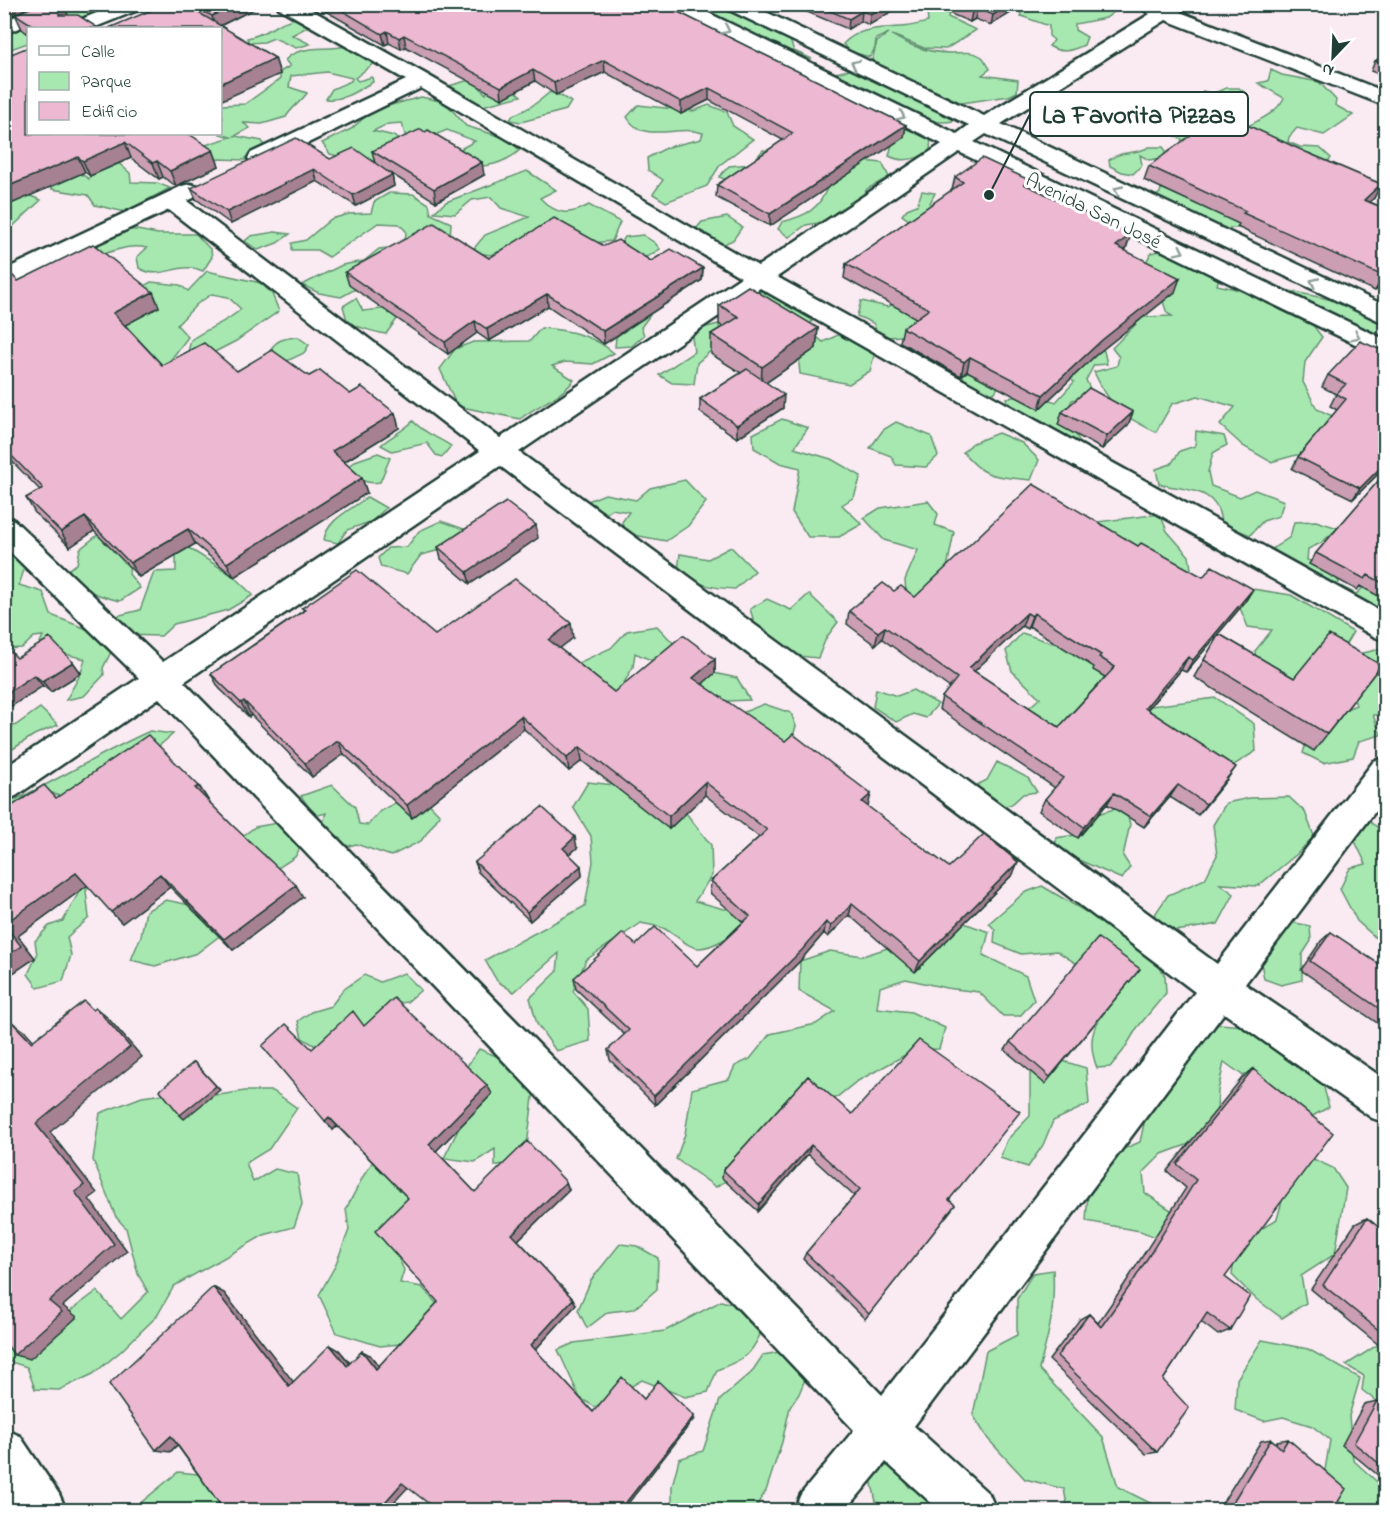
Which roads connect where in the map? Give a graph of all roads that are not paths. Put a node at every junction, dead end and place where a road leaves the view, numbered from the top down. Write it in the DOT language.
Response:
graph roads {
  1 [pos="63,4"];
  2 [pos="136,4"];
  3 [pos="286,4"];
  4 [pos="673,4"];
  5 [pos="732,4"];
  6 [pos="1143,4"];
  7 [pos="1172,9"];
  8 [pos="79,27"];
  9 [pos="4,28"];
  10 [pos="422,80"];
  11 [pos="1386,100"];
  12 [pos="983,126"];
  13 [pos="957,144"];
  14 [pos="244,165"];
  15 [pos="213,180"];
  16 [pos="171,200"];
  17 [pos="759,277"];
  18 [pos="4,280"];
  19 [pos="1386,316"];
  20 [pos="1386,351"];
  21 [pos="500,452"];
  22 [pos="4,528"];
  23 [pos="1386,629"];
  24 [pos="162,680"];
  25 [pos="1386,771"];
  26 [pos="4,786"];
  27 [pos="1220,988"];
  28 [pos="1386,1104"];
  29 [pos="884,1429"];
  30 [pos="4,1452"];
  31 [pos="43,1510"];
  32 [pos="817,1510"];
  33 [pos="973,1510"];
  1 -- 9 [label="street"];
  2 -- 8 [label="street"];
  3 -- 10 [label="street"];
  4 -- 13 [label="street, Avenida San José, one-way"];
  12 -- 5 [label="street, Avenida San José, one-way"];
  6 -- 7 [label="street"];
  7 -- 11 [label="street"];
  7 -- 12 [label="street"];
  10 -- 14 [label="street"];
  10 -- 17 [label="street"];
  12 -- 13 [label="street"];
  19 -- 12 [label="street, Avenida San José, one-way"];
  13 -- 17 [label="street"];
  13 -- 20 [label="street, Avenida San José, one-way"];
  15 -- 16 [label="street"];
  16 -- 18 [label="street"];
  16 -- 21 [label="street"];
  17 -- 21 [label="street"];
  17 -- 23 [label="street"];
  21 -- 24 [label="street"];
  21 -- 27 [label="street"];
  22 -- 24 [label="street"];
  24 -- 26 [label="street"];
  24 -- 29 [label="street"];
  25 -- 27 [label="street"];
  27 -- 28 [label="street"];
  27 -- 29 [label="street"];
  29 -- 32 [label="street"];
  29 -- 33 [label="street"];
  30 -- 31 [label="street"];
}
